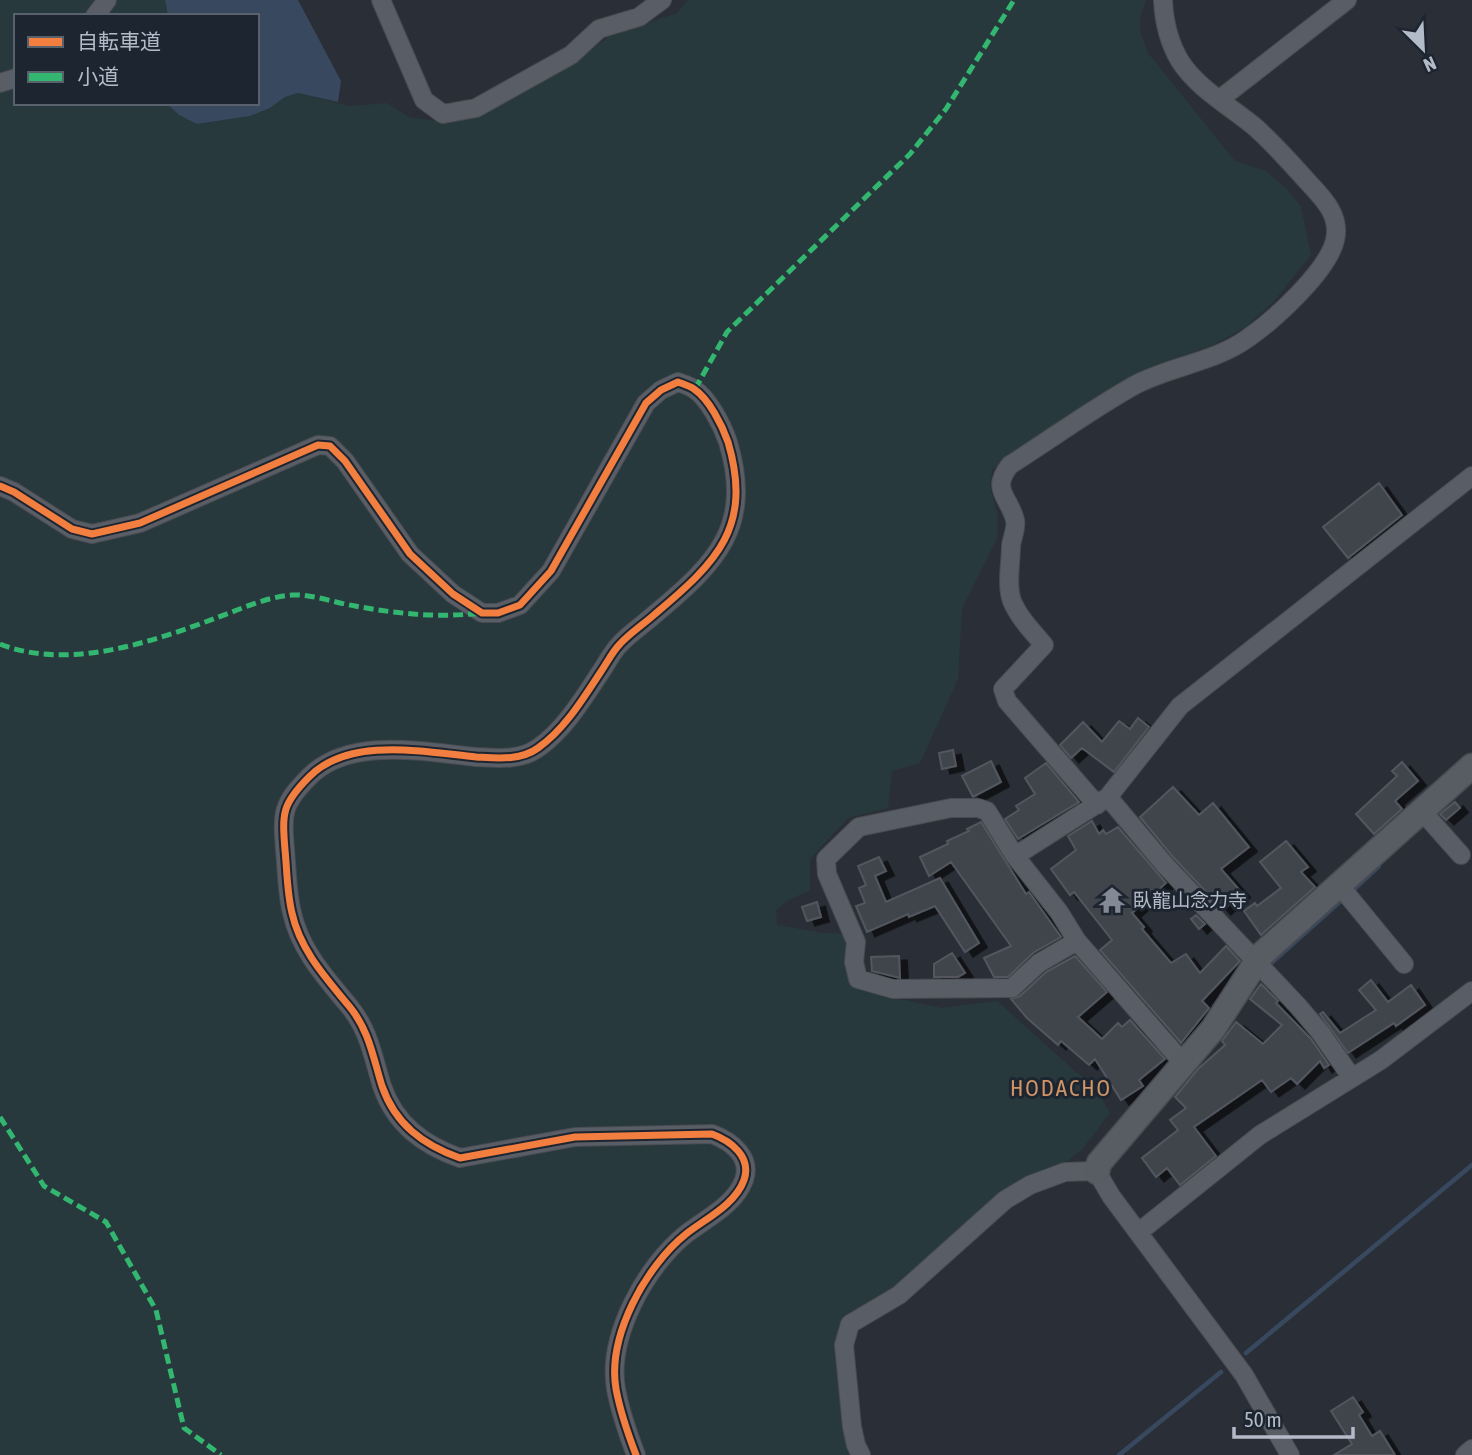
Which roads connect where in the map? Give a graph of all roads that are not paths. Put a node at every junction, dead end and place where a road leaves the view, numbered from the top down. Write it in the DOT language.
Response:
graph roads {
  1 [pos="107,0"];
  2 [pos="381,0"];
  3 [pos="662,0"];
  4 [pos="1163,0"];
  5 [pos="1347,0"];
  6 [pos="96,14"];
  7 [pos="1220,99"];
  8 [pos="1472,476"];
  9 [pos="0,486"];
  10 [pos="1472,766"];
  11 [pos="1102,801"];
  12 [pos="1422,810"];
  13 [pos="1461,855"];
  14 [pos="1015,856"];
  15 [pos="1345,892"];
  16 [pos="1077,942"];
  17 [pos="1257,961"];
  18 [pos="1404,964"];
  19 [pos="1472,991"];
  20 [pos="1179,1058"];
  21 [pos="1352,1078"];
  22 [pos="1092,1172"];
  23 [pos="1139,1232"];
  24 [pos="1472,1450"];
  25 [pos="636,1455"];
  26 [pos="861,1455"];
  27 [pos="1290,1455"];
  28 [pos="1465,1455"];
  1 -- 6 [label="street"];
  2 -- 3 [label="street"];
  4 -- 7 [label="street"];
  5 -- 7 [label="street"];
  7 -- 11 [label="street"];
  8 -- 11 [label="street"];
  9 -- 25 [label="street"];
  10 -- 12 [label="street"];
  11 -- 14 [label="street"];
  11 -- 17 [label="street"];
  12 -- 13 [label="street"];
  12 -- 15 [label="street"];
  14 -- 16 [label="street"];
  14 -- 16 [label="street"];
  15 -- 17 [label="street"];
  15 -- 18 [label="street"];
  16 -- 20 [label="street"];
  17 -- 20 [label="street"];
  17 -- 21 [label="street"];
  19 -- 21 [label="street"];
  20 -- 22 [label="street"];
  21 -- 23 [label="street"];
  22 -- 23 [label="street"];
  22 -- 26 [label="street"];
  23 -- 27 [label="street"];
  24 -- 28 [label="street"];
}
